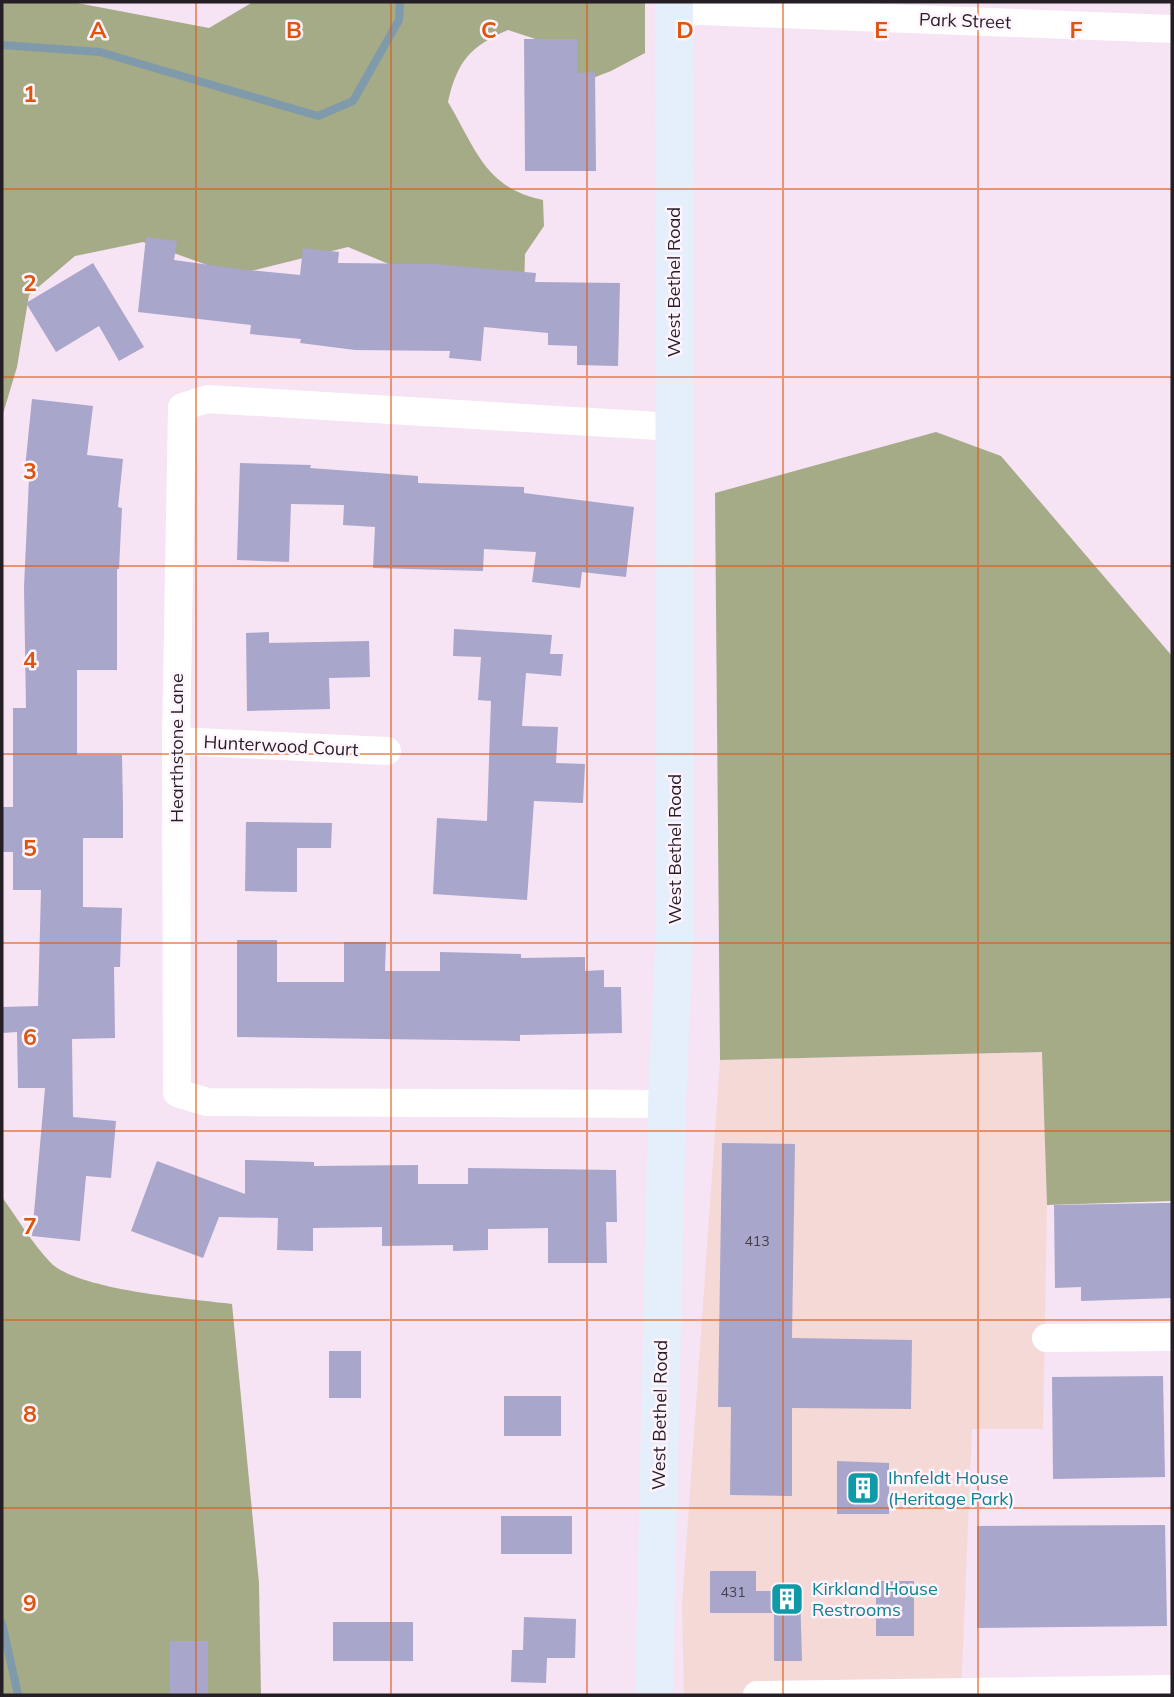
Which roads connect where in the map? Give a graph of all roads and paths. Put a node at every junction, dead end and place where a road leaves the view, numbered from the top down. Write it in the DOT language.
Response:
graph roads {
  1 [pos="674,6"];
  2 [pos="920,11"];
  3 [pos="1172,29"];
  4 [pos="675,427"];
  5 [pos="176,741"];
  6 [pos="387,751"];
  7 [pos="667,1104"];
  8 [pos="1172,1337"];
  9 [pos="1046,1338"];
  10 [pos="1172,1689"];
  11 [pos="654,1695"];
  12 [pos="757,1695"];
  1 -- 2 [label="street, Park Street"];
  1 -- 4 [label="main road, West Bethel Road"];
  2 -- 3 [label="street, Park Street"];
  4 -- 5 [label="street, Hearthstone Lane"];
  4 -- 7 [label="main road, West Bethel Road"];
  5 -- 6 [label="street, Hunterwood Court"];
  5 -- 7 [label="street, Hearthstone Lane"];
  7 -- 11 [label="main road, West Bethel Road"];
  8 -- 9 [label="street"];
  10 -- 12 [label="street"];
}
